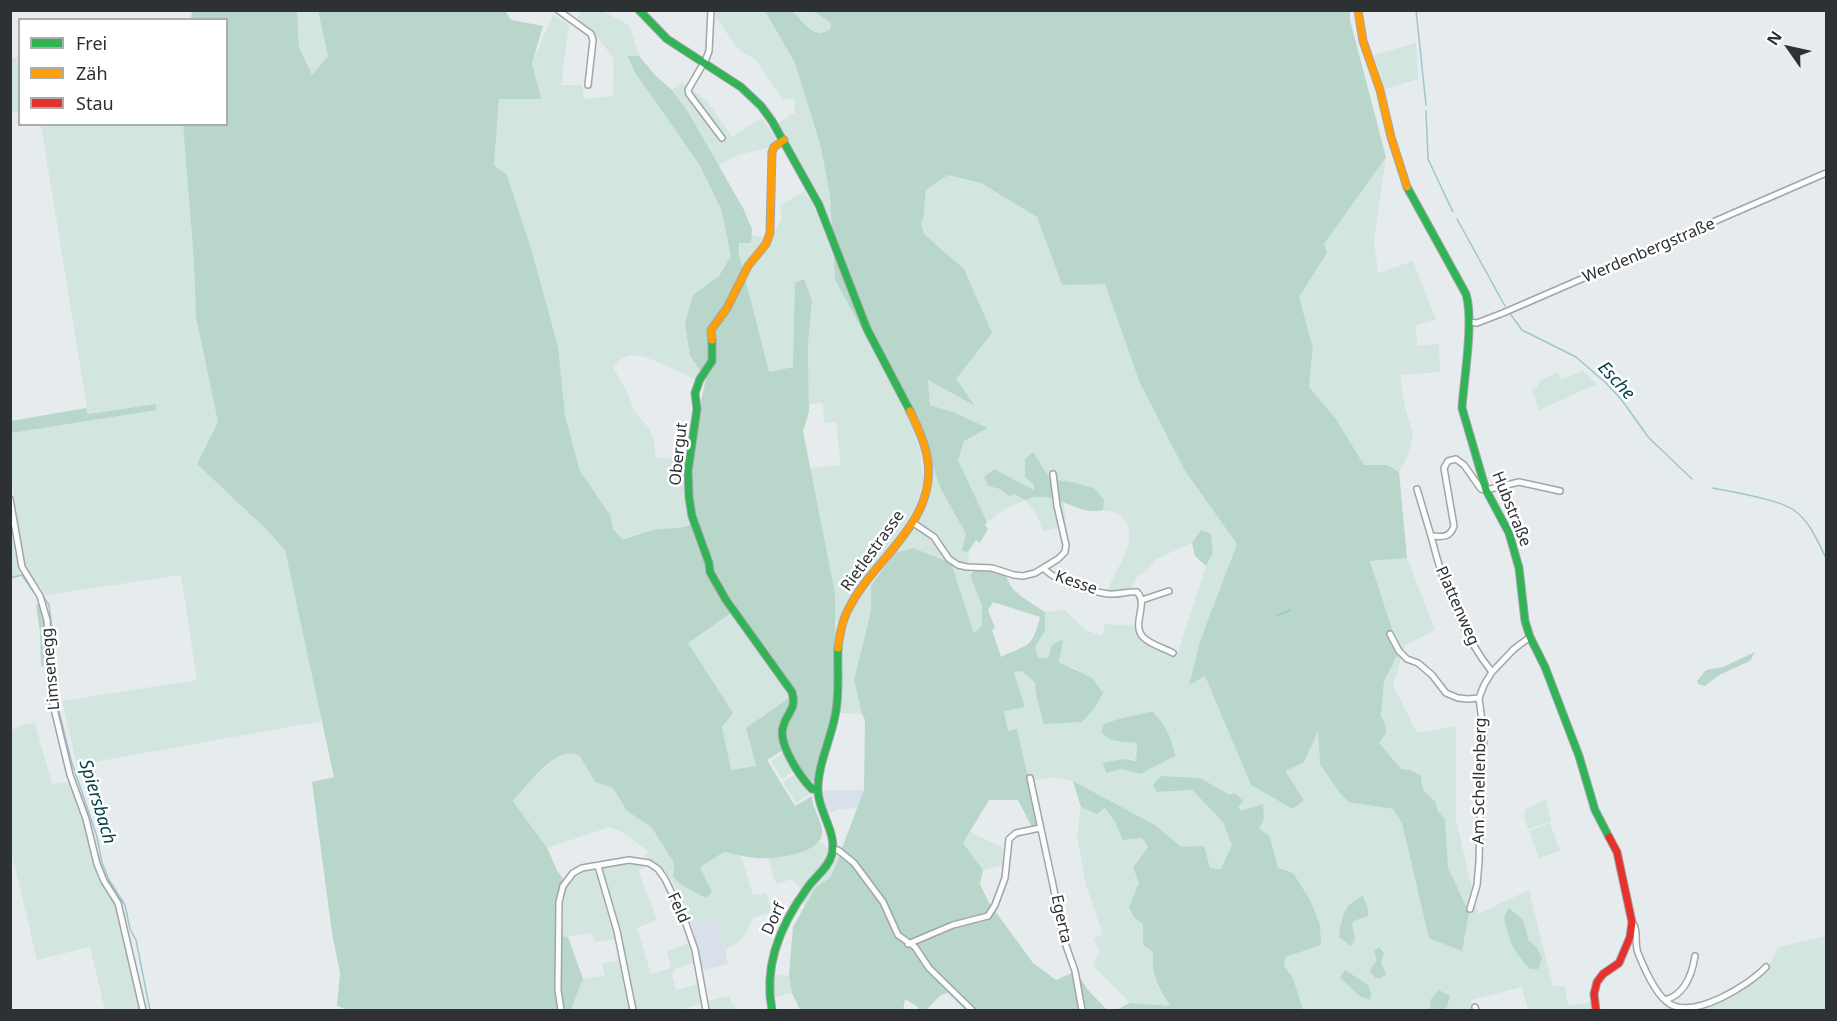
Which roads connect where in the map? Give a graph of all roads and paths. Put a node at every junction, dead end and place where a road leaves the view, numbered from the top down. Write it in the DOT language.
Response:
graph roads {
  1 [pos="558,10"];
  2 [pos="639,10"];
  3 [pos="711,10"];
  4 [pos="1358,10"];
  5 [pos="705,62"];
  6 [pos="588,85"];
  7 [pos="722,138"];
  8 [pos="784,140"];
  9 [pos="1827,173"];
  10 [pos="1469,322"];
  11 [pos="1053,474"];
  12 [pos="1417,489"];
  13 [pos="1486,490"];
  14 [pos="1560,490"];
  15 [pos="10,499"];
  16 [pos="912,522"];
  17 [pos="1431,536"];
  18 [pos="1044,567"];
  19 [pos="1169,591"];
  20 [pos="1142,600"];
  21 [pos="1390,634"];
  22 [pos="1530,637"];
  23 [pos="1173,653"];
  24 [pos="1492,672"];
  25 [pos="1479,698"];
  26 [pos="1030,778"];
  27 [pos="818,790"];
  28 [pos="1040,828"];
  29 [pos="833,850"];
  30 [pos="598,866"];
  31 [pos="1470,909"];
  32 [pos="1632,922"];
  33 [pos="908,944"];
  34 [pos="1695,956"];
  35 [pos="1766,967"];
  36 [pos="1665,1000"];
  37 [pos="143,1011"];
  38 [pos="561,1011"];
  39 [pos="633,1011"];
  40 [pos="706,1011"];
  41 [pos="772,1011"];
  42 [pos="972,1011"];
  43 [pos="1082,1011"];
  44 [pos="1596,1011"];
  1 -- 6 [label="street"];
  2 -- 5 [label="street, Rietlestrasse"];
  3 -- 5 [label="street"];
  4 -- 10 [label="street, Hubstraße"];
  5 -- 7 [label="street"];
  5 -- 8 [label="street, Rietlestrasse"];
  8 -- 16 [label="street, Rietlestrasse"];
  8 -- 27 [label="street, Obergut"];
  9 -- 10 [label="street, Werdenbergstraße"];
  10 -- 13 [label="street, Hubstraße"];
  11 -- 18 [label="street"];
  12 -- 17 [label="street, Plattenweg"];
  13 -- 14 [label="street"];
  13 -- 17 [label="street"];
  13 -- 22 [label="street, Hubstraße"];
  15 -- 37 [label="street, Limsenegg"];
  16 -- 18 [label="street"];
  16 -- 27 [label="street, Rietlestrasse"];
  17 -- 24 [label="street, Plattenweg"];
  18 -- 20 [label="street, Kesse"];
  19 -- 20 [label="street"];
  20 -- 23 [label="street"];
  21 -- 25 [label="street"];
  22 -- 24 [label="street, Am Schellenberg"];
  22 -- 32 [label="street, Hubstraße"];
  24 -- 25 [label="street, Am Schellenberg"];
  25 -- 31 [label="street, Am Schellenberg"];
  26 -- 28 [label="street, Egerta"];
  27 -- 29 [label="street, Rietlestrasse"];
  28 -- 33 [label="street"];
  28 -- 43 [label="street, Egerta"];
  29 -- 33 [label="street"];
  29 -- 41 [label="street, Dorf"];
  30 -- 38 [label="street, Feld"];
  30 -- 39 [label="street"];
  30 -- 40 [label="street, Feld"];
  32 -- 36 [label="street"];
  32 -- 44 [label="street, Hubstraße"];
  33 -- 42 [label="street"];
  34 -- 36 [label="street"];
  35 -- 36 [label="street"];
}
